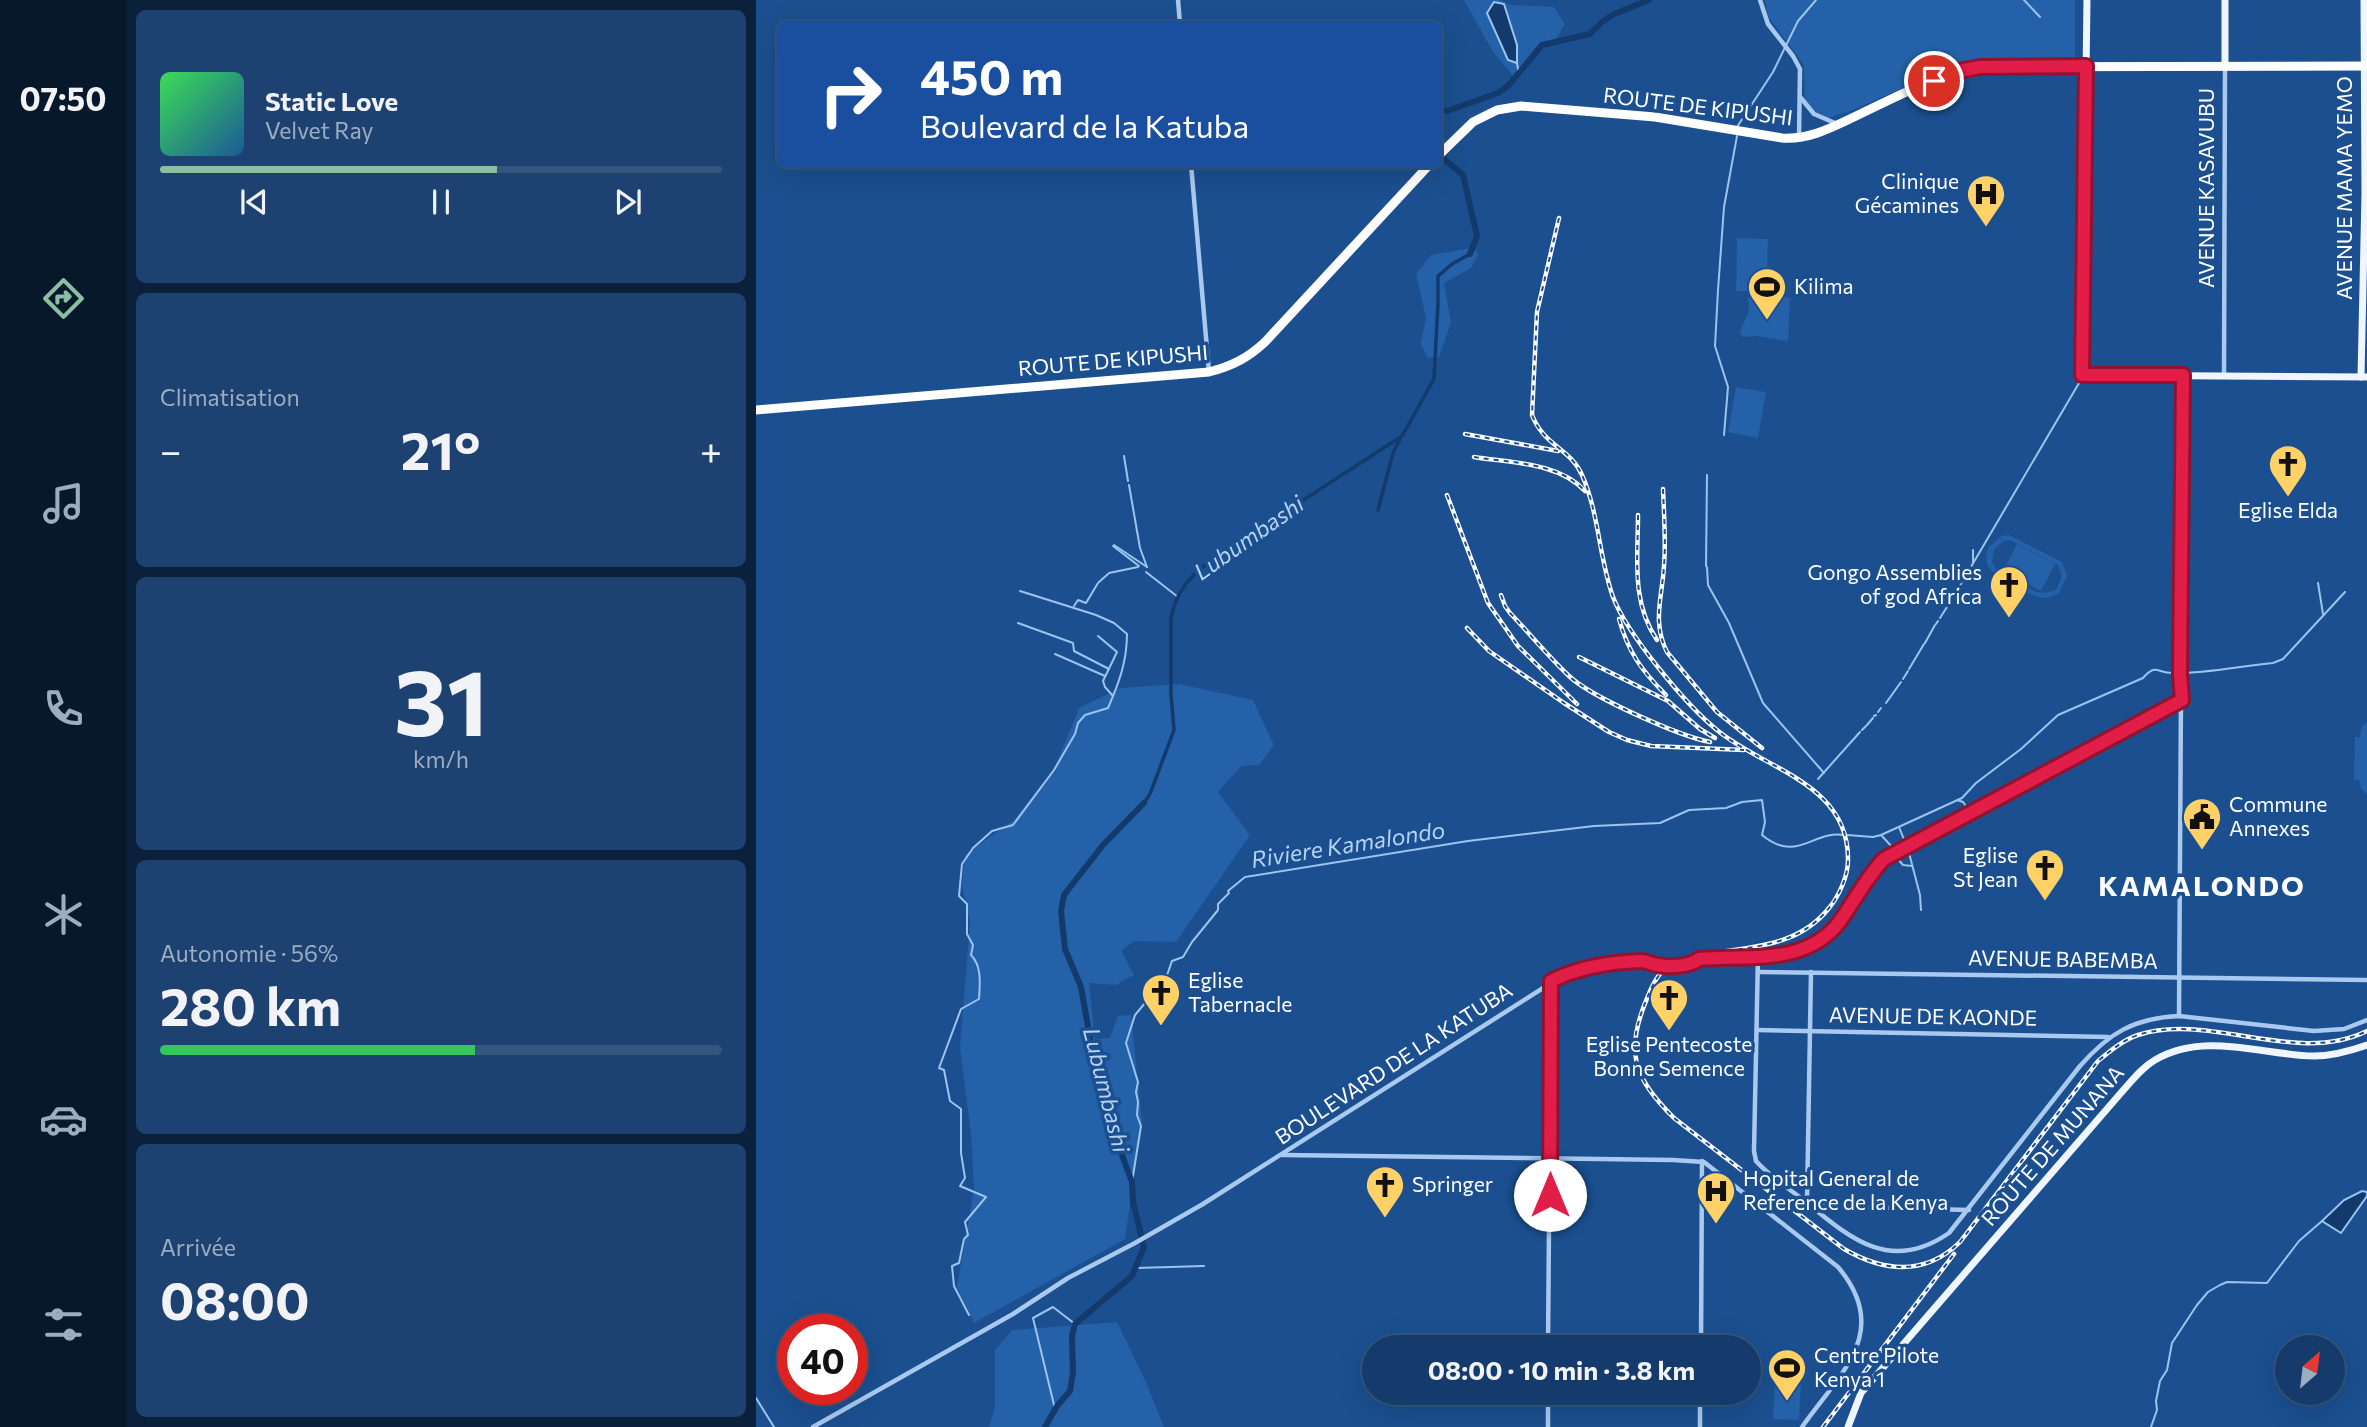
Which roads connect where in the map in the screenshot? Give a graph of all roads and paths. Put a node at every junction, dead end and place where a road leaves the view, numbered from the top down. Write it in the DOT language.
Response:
graph roads {
  1 [pos="1178,0"];
  2 [pos="1760,0"];
  3 [pos="2084,0"];
  4 [pos="2225,0"];
  5 [pos="2364,0"];
  6 [pos="1180,21"];
  7 [pos="2084,66"];
  8 [pos="2225,66"];
  9 [pos="2365,66"];
  10 [pos="1800,97"];
  11 [pos="1838,125"];
  12 [pos="1799,138"];
  13 [pos="1442,152"];
  14 [pos="1191,168"];
  15 [pos="1426,168"];
  16 [pos="1209,372"];
  17 [pos="2183,375"];
  18 [pos="2224,376"];
  19 [pos="2364,377"];
  20 [pos="756,410"];
  21 [pos="2182,700"];
  22 [pos="1758,956"];
  23 [pos="1758,972"];
  24 [pos="1811,972"];
  25 [pos="2180,978"];
  26 [pos="2367,980"];
  27 [pos="1551,981"];
  28 [pos="2179,1016"];
  29 [pos="2367,1020"];
  30 [pos="1757,1030"];
  31 [pos="1810,1031"];
  32 [pos="2109,1037"];
  33 [pos="2367,1045"];
  34 [pos="1281,1155"];
  35 [pos="1550,1159"];
  36 [pos="1702,1161"];
  37 [pos="1809,1204"];
  38 [pos="1969,1210"];
  39 [pos="1549,1335"];
  40 [pos="1701,1335"];
  41 [pos="1548,1405"];
  42 [pos="1700,1405"];
  43 [pos="813,1427"];
  44 [pos="1548,1427"];
  45 [pos="1700,1427"];
  46 [pos="1802,1427"];
  47 [pos="1848,1427"];
  1 -- 6 [label="street"];
  2 -- 10 [label="street"];
  3 -- 7 [label="main road"];
  4 -- 8 [label="main road, AVENUE KASAVUBU"];
  5 -- 9 [label="main road, AVENUE MAMA YEMO"];
  7 -- 8 [label="highway, ROUTE DE KIPUSHI"];
  7 -- 11 [label="highway, ROUTE DE KIPUSHI"];
  7 -- 17 [label="main road"];
  8 -- 9 [label="highway, ROUTE DE KIPUSHI"];
  8 -- 18 [label="street, AVENUE KASAVUBU"];
  9 -- 19 [label="main road, AVENUE MAMA YEMO"];
  10 -- 11 [label="street"];
  10 -- 12 [label="street"];
  11 -- 12 [label="highway, ROUTE DE KIPUSHI"];
  12 -- 13 [label="highway, ROUTE DE KIPUSHI"];
  14 -- 16 [label="street"];
  15 -- 16 [label="highway, ROUTE DE KIPUSHI"];
  16 -- 20 [label="highway, ROUTE DE KIPUSHI"];
  17 -- 18 [label="main road"];
  17 -- 21 [label="street"];
  18 -- 19 [label="main road"];
  21 -- 22 [label="street"];
  21 -- 25 [label="street"];
  22 -- 23 [label="street"];
  22 -- 27 [label="street, BOULEVARD DE LA KATUBA"];
  23 -- 24 [label="street, AVENUE BABEMBA"];
  23 -- 30 [label="street"];
  24 -- 25 [label="street, AVENUE BABEMBA"];
  24 -- 31 [label="street"];
  25 -- 26 [label="street, AVENUE BABEMBA"];
  25 -- 28 [label="street"];
  27 -- 34 [label="street, BOULEVARD DE LA KATUBA"];
  27 -- 35 [label="street"];
  28 -- 29 [label="street"];
  28 -- 32 [label="street"];
  30 -- 31 [label="street, AVENUE DE KAONDE"];
  30 -- 37 [label="street"];
  31 -- 32 [label="street, AVENUE DE KAONDE"];
  31 -- 37 [label="street"];
  32 -- 38 [label="street"];
  33 -- 47 [label="main road, ROUTE DE MUNANA"];
  34 -- 35 [label="street"];
  34 -- 43 [label="street, BOULEVARD DE LA KATUBA"];
  35 -- 36 [label="street"];
  35 -- 39 [label="street"];
  36 -- 40 [label="street"];
  36 -- 46 [label="street"];
  37 -- 38 [label="street"];
  37 -- 38 [label="street"];
  41 -- 44 [label="street"];
  42 -- 45 [label="street"];
}
